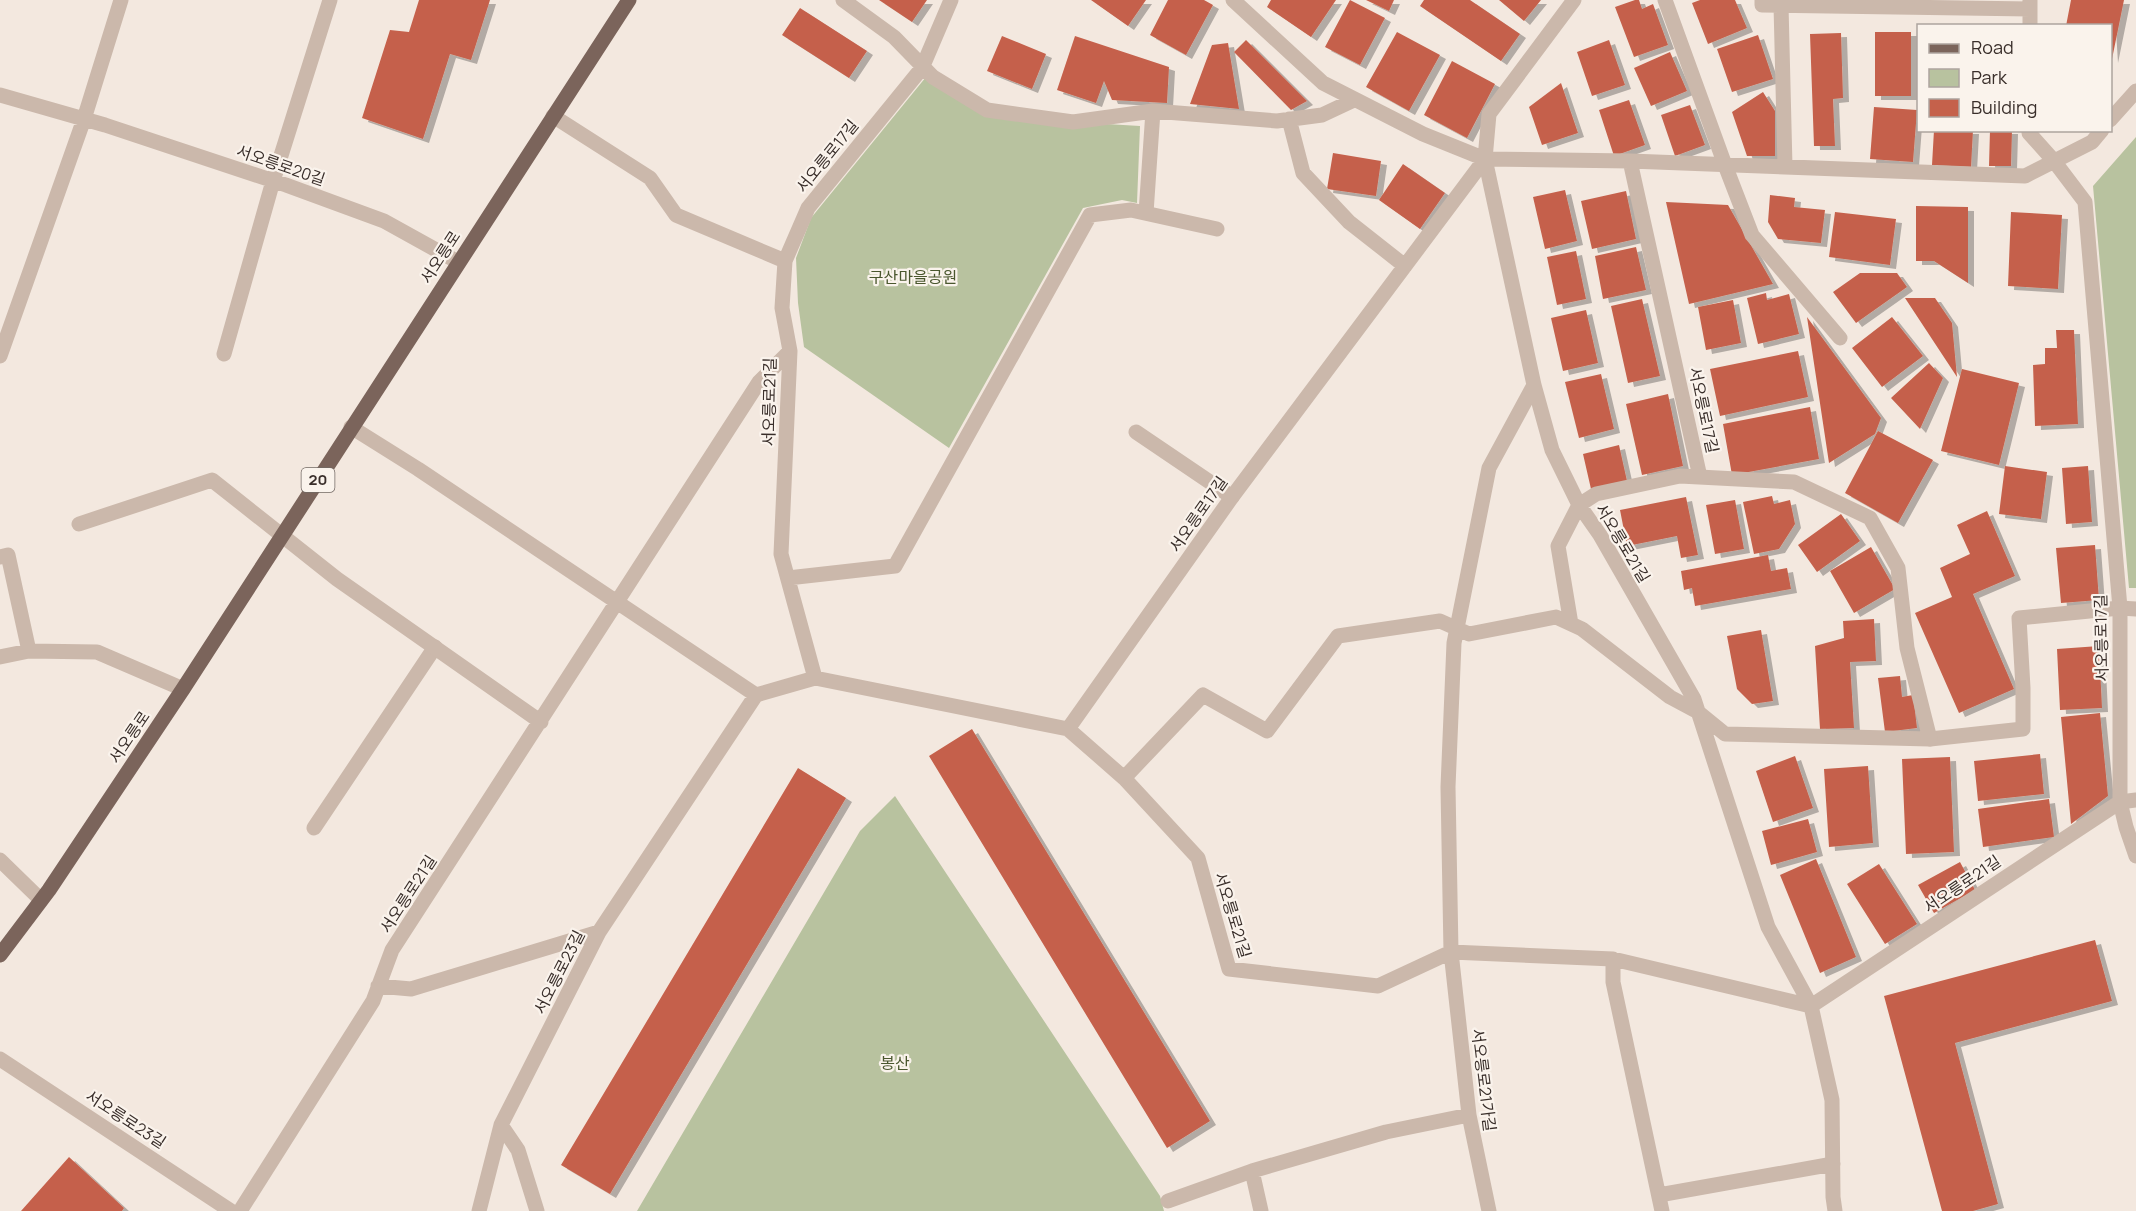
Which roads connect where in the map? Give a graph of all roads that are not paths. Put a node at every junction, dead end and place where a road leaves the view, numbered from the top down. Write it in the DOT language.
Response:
graph roads {
  1 [pos="121,0"];
  2 [pos="330,0"];
  3 [pos="629,0"];
  4 [pos="843,0"];
  5 [pos="951,0"];
  6 [pos="1233,0"];
  7 [pos="1574,0"];
  8 [pos="1665,0"];
  9 [pos="1762,0"];
  10 [pos="2030,4"];
  11 [pos="1781,5"];
  12 [pos="2030,24"];
  13 [pos="922,68"];
  14 [pos="2136,91"];
  15 [pos="0,95"];
  16 [pos="1354,100"];
  17 [pos="1153,111"];
  18 [pos="553,116"];
  19 [pos="2112,118"];
  20 [pos="84,119"];
  21 [pos="1289,119"];
  22 [pos="2030,132"];
  23 [pos="2100,132"];
  24 [pos="1485,159"];
  25 [pos="1630,161"];
  26 [pos="2054,161"];
  27 [pos="1725,165"];
  28 [pos="1785,167"];
  29 [pos="273,181"];
  30 [pos="1146,213"];
  31 [pos="1217,229"];
  32 [pos="785,261"];
  33 [pos="458,262"];
  34 [pos="1406,266"];
  35 [pos="1840,338"];
  36 [pos="790,351"];
  37 [pos="224,354"];
  38 [pos="0,356"];
  39 [pos="1534,385"];
  40 [pos="351,427"];
  41 [pos="1136,432"];
  42 [pos="1700,477"];
  43 [pos="1232,496"];
  44 [pos="1579,505"];
  45 [pos="79,524"];
  46 [pos="282,535"];
  47 [pos="0,557"];
  48 [pos="788,578"];
  49 [pos="617,602"];
  50 [pos="2120,608"];
  51 [pos="2136,609"];
  52 [pos="1571,624"];
  53 [pos="1457,628"];
  54 [pos="435,647"];
  55 [pos="29,651"];
  56 [pos="0,657"];
  57 [pos="815,678"];
  58 [pos="183,688"];
  59 [pos="756,694"];
  60 [pos="1698,712"];
  61 [pos="541,722"];
  62 [pos="1068,729"];
  63 [pos="1930,739"];
  64 [pos="1125,778"];
  65 [pos="2136,800"];
  66 [pos="2120,802"];
  67 [pos="314,828"];
  68 [pos="2136,856"];
  69 [pos="0,860"];
  70 [pos="41,900"];
  71 [pos="599,932"];
  72 [pos="1451,952"];
  73 [pos="0,955"];
  74 [pos="1613,959"];
  75 [pos="378,986"];
  76 [pos="1811,1006"];
  77 [pos="0,1059"];
  78 [pos="1469,1115"];
  79 [pos="501,1125"];
  80 [pos="1833,1164"];
  81 [pos="1252,1171"];
  82 [pos="1659,1195"];
  83 [pos="1168,1201"];
  84 [pos="231,1211"];
  85 [pos="240,1211"];
  86 [pos="479,1211"];
  87 [pos="537,1211"];
  88 [pos="1261,1211"];
  89 [pos="1489,1211"];
  90 [pos="1662,1211"];
  91 [pos="1835,1211"];
  1 -- 20 [label="street"];
  2 -- 29 [label="street"];
  3 -- 18 [label="main road, 서오릉로 / 20"];
  4 -- 13 [label="street"];
  5 -- 13 [label="street, 서오릉로17길"];
  6 -- 16 [label="street"];
  7 -- 24 [label="street"];
  8 -- 27 [label="street"];
  9 -- 11 [label="street"];
  10 -- 11 [label="street"];
  10 -- 12 [label="street"];
  11 -- 28 [label="street"];
  13 -- 17 [label="street"];
  13 -- 32 [label="street, 서오릉로17길"];
  14 -- 19 [label="street"];
  15 -- 20 [label="street, 서오릉로20길"];
  16 -- 21 [label="street"];
  16 -- 24 [label="street"];
  17 -- 21 [label="street"];
  17 -- 30 [label="street"];
  18 -- 32 [label="street"];
  18 -- 33 [label="main road, 서오릉로 / 20"];
  20 -- 29 [label="street, 서오릉로20길"];
  20 -- 38 [label="street"];
  21 -- 34 [label="street"];
  22 -- 26 [label="street, 서오릉로17길"];
  23 -- 26 [label="street"];
  24 -- 25 [label="street"];
  24 -- 34 [label="street, 서오릉로17길"];
  24 -- 39 [label="street"];
  25 -- 27 [label="street"];
  25 -- 42 [label="street, 서오릉로17길"];
  26 -- 28 [label="street"];
  26 -- 50 [label="street, 서오릉로17길"];
  27 -- 28 [label="street"];
  27 -- 35 [label="street"];
  29 -- 33 [label="street, 서오릉로20길"];
  29 -- 37 [label="street"];
  30 -- 31 [label="street"];
  30 -- 48 [label="street"];
  32 -- 36 [label="street, 서오릉로17길"];
  33 -- 40 [label="main road, 서오릉로 / 20"];
  34 -- 43 [label="street, 서오릉로17길"];
  36 -- 48 [label="street, 서오릉로21길"];
  36 -- 49 [label="street, 서오릉로21길"];
  39 -- 44 [label="street, 서오릉로21길"];
  39 -- 53 [label="street"];
  40 -- 46 [label="main road, 서오릉로 / 20"];
  40 -- 49 [label="street"];
  41 -- 43 [label="street"];
  42 -- 44 [label="street"];
  42 -- 63 [label="street, 서오릉로17길"];
  43 -- 62 [label="street, 서오릉로17길"];
  44 -- 52 [label="street"];
  44 -- 60 [label="street, 서오릉로21길"];
  45 -- 46 [label="street"];
  46 -- 54 [label="street"];
  46 -- 58 [label="main road, 서오릉로 / 20"];
  47 -- 55 [label="street"];
  48 -- 57 [label="street, 서오릉로21길"];
  49 -- 59 [label="street"];
  49 -- 61 [label="street, 서오릉로21길"];
  50 -- 51 [label="street"];
  50 -- 63 [label="street"];
  50 -- 66 [label="street, 서오릉로17길"];
  52 -- 53 [label="street"];
  52 -- 60 [label="street"];
  53 -- 64 [label="street"];
  53 -- 72 [label="street"];
  54 -- 61 [label="street"];
  54 -- 67 [label="street"];
  55 -- 56 [label="street"];
  55 -- 58 [label="street"];
  57 -- 59 [label="street, 서오릉로21길"];
  57 -- 62 [label="street, 서오릉로21길"];
  58 -- 70 [label="main road, 서오릉로 / 20"];
  59 -- 71 [label="street"];
  60 -- 63 [label="street"];
  60 -- 76 [label="street, 서오릉로21길"];
  61 -- 75 [label="street, 서오릉로21길"];
  62 -- 64 [label="street, 서오릉로21길"];
  64 -- 72 [label="street, 서오릉로21길"];
  65 -- 66 [label="street, 서오릉로21길"];
  66 -- 68 [label="street, 서오릉로17길"];
  66 -- 76 [label="street, 서오릉로21길"];
  69 -- 70 [label="street"];
  70 -- 73 [label="main road, 서오릉로 / 20"];
  71 -- 75 [label="street"];
  71 -- 79 [label="street, 서오릉로23길"];
  72 -- 74 [label="street, 서오릉로21길"];
  72 -- 78 [label="street, 서오릉로21가길"];
  74 -- 76 [label="street, 서오릉로21길"];
  74 -- 82 [label="street"];
  75 -- 85 [label="street, 서오릉로21길"];
  76 -- 80 [label="street, 서오릉로21길"];
  77 -- 84 [label="street, 서오릉로23길"];
  78 -- 81 [label="street"];
  78 -- 89 [label="street, 서오릉로21가길"];
  79 -- 86 [label="street, 서오릉로23길"];
  79 -- 87 [label="street"];
  80 -- 82 [label="street"];
  80 -- 91 [label="street, 서오릉로21길"];
  81 -- 83 [label="street"];
  81 -- 88 [label="street"];
  82 -- 90 [label="street"];
}
